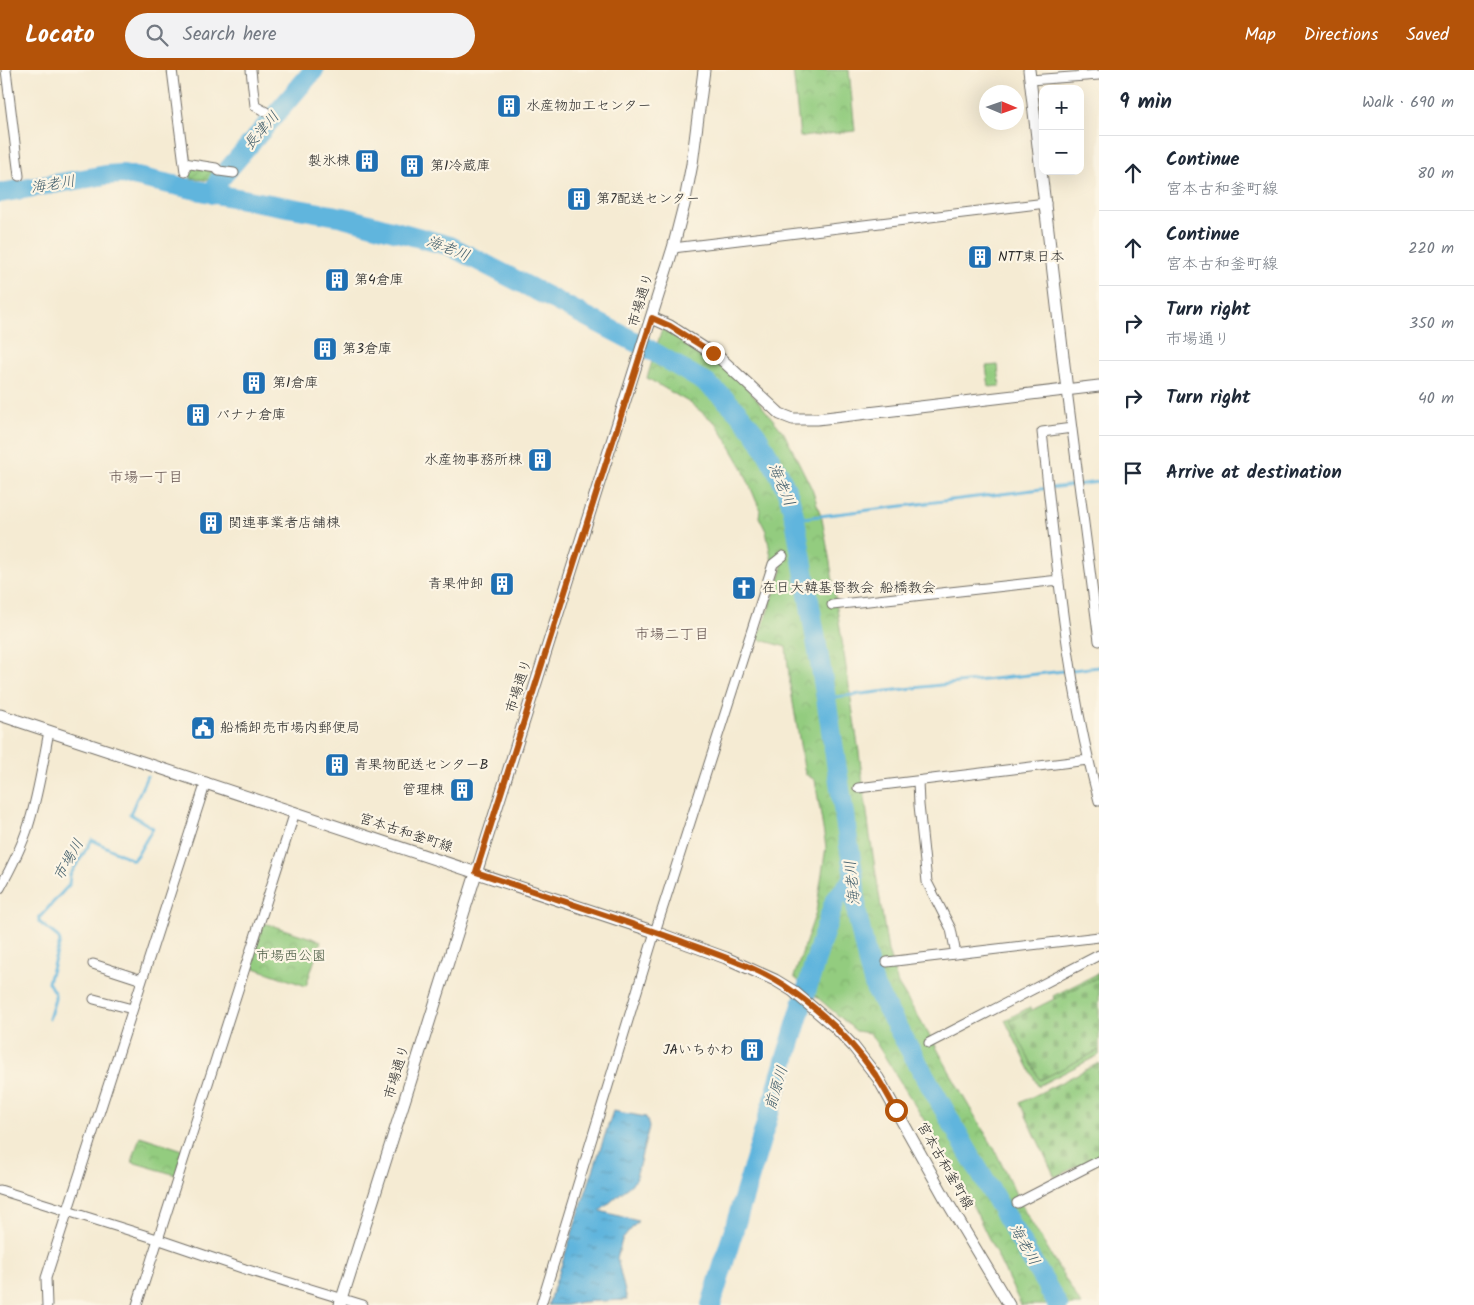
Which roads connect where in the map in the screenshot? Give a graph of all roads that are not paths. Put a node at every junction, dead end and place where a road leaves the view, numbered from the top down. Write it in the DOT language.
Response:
graph roads {
  1 [pos="6,70"];
  2 [pos="172,70"];
  3 [pos="251,70"];
  4 [pos="704,70"];
  5 [pos="1030,75"];
  6 [pos="1099,75"];
  7 [pos="266,112"];
  8 [pos="184,163"];
  9 [pos="185,172"];
  10 [pos="233,173"];
  11 [pos="19,176"];
  12 [pos="1046,203"];
  13 [pos="673,248"];
  14 [pos="652,318"];
  15 [pos="1099,386"];
  16 [pos="1067,390"];
  17 [pos="1072,428"];
  18 [pos="783,556"];
  19 [pos="1095,573"];
  20 [pos="1059,580"];
  21 [pos="832,604"];
  22 [pos="1099,641"];
  23 [pos="0,715"];
  24 [pos="50,731"];
  25 [pos="1088,760"];
  26 [pos="918,781"];
  27 [pos="206,782"];
  28 [pos="858,788"];
  29 [pos="1099,801"];
  30 [pos="295,812"];
  31 [pos="476,872"];
  32 [pos="0,888"];
  33 [pos="655,932"];
  34 [pos="1099,937"];
  35 [pos="956,954"];
  36 [pos="1099,955"];
  37 [pos="887,962"];
  38 [pos="93,964"];
  39 [pos="142,980"];
  40 [pos="94,999"];
  41 [pos="132,1009"];
  42 [pos="929,1043"];
  43 [pos="1099,1161"];
  44 [pos="0,1190"];
  45 [pos="1017,1203"];
  46 [pos="68,1212"];
  47 [pos="157,1240"];
  48 [pos="341,1302"];
  49 [pos="47,1305"];
  50 [pos="137,1305"];
  51 [pos="363,1305"];
  52 [pos="541,1305"];
  53 [pos="1009,1305"];
  1 -- 11 [label="street"];
  2 -- 8 [label="street"];
  3 -- 7 [label="street"];
  4 -- 13 [label="street, 市場通り"];
  5 -- 6 [label="street"];
  5 -- 12 [label="street"];
  8 -- 9 [label="street"];
  8 -- 10 [label="street"];
  12 -- 13 [label="street"];
  12 -- 16 [label="street"];
  13 -- 14 [label="street, 市場通り"];
  14 -- 16 [label="street"];
  14 -- 31 [label="street, 市場通り"];
  15 -- 16 [label="street"];
  16 -- 17 [label="street"];
  17 -- 19 [label="street"];
  17 -- 20 [label="street"];
  18 -- 33 [label="street"];
  19 -- 22 [label="street"];
  20 -- 21 [label="street"];
  20 -- 25 [label="street"];
  23 -- 24 [label="street, 宮本古和釜町線"];
  24 -- 27 [label="street, 宮本古和釜町線"];
  24 -- 32 [label="street"];
  25 -- 26 [label="street"];
  25 -- 29 [label="street"];
  26 -- 28 [label="street"];
  26 -- 35 [label="street"];
  27 -- 30 [label="street, 宮本古和釜町線"];
  27 -- 39 [label="street"];
  30 -- 31 [label="street, 宮本古和釜町線"];
  30 -- 47 [label="street"];
  31 -- 33 [label="street, 宮本古和釜町線"];
  31 -- 48 [label="street, 市場通り"];
  33 -- 52 [label="street"];
  33 -- 53 [label="street, 宮本古和釜町線"];
  34 -- 35 [label="street"];
  35 -- 37 [label="street"];
  36 -- 42 [label="street"];
  38 -- 39 [label="street"];
  39 -- 41 [label="street"];
  40 -- 41 [label="street"];
  41 -- 46 [label="street"];
  43 -- 45 [label="street"];
  44 -- 46 [label="street"];
  46 -- 47 [label="street"];
  46 -- 49 [label="street"];
  47 -- 48 [label="street"];
  47 -- 50 [label="street"];
  48 -- 51 [label="street"];
}
